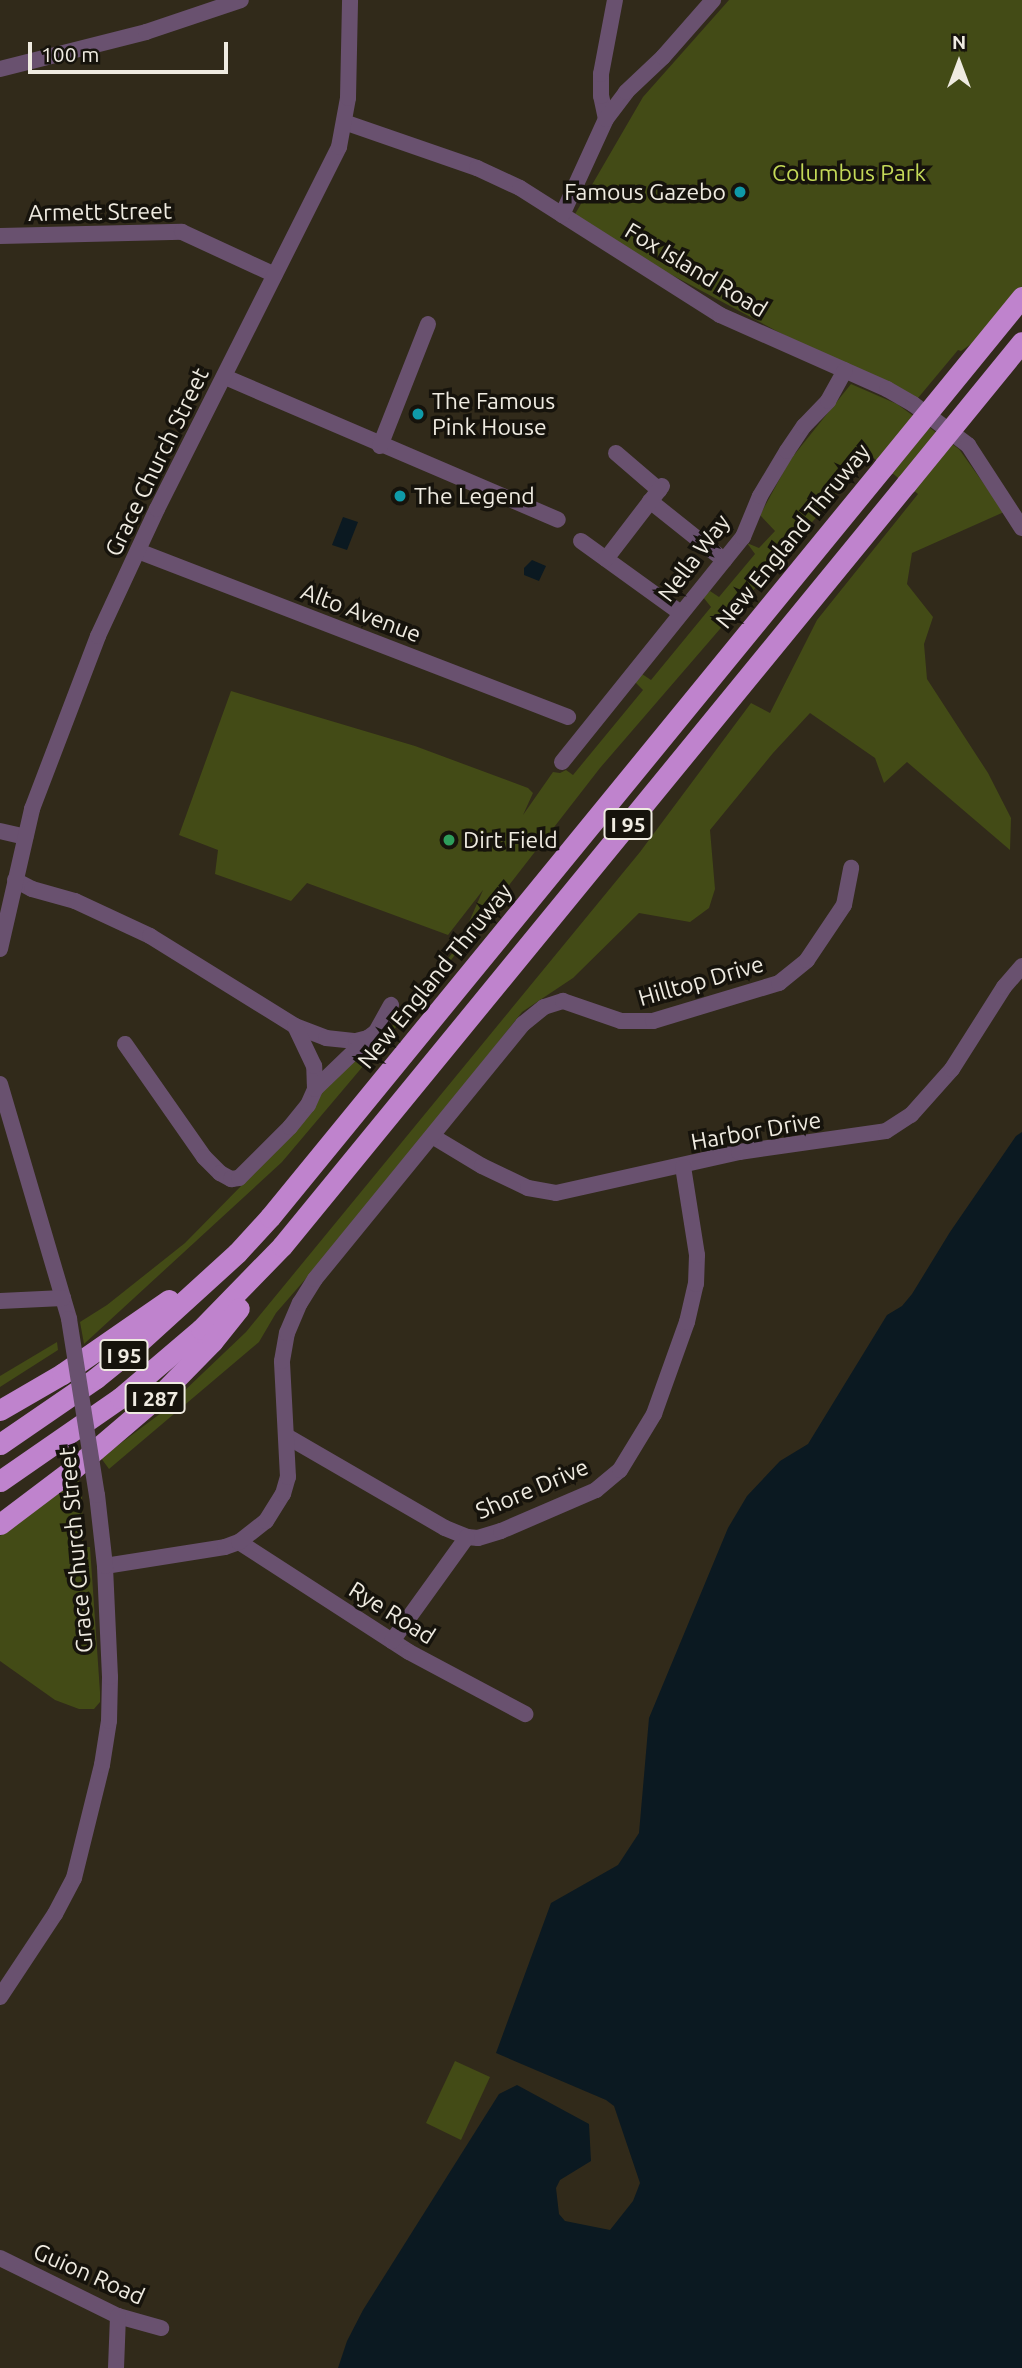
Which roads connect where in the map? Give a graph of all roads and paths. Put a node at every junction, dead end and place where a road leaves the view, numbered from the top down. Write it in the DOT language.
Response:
graph roads {
  1 [pos="241,0"];
  2 [pos="350,0"];
  3 [pos="615,0"];
  4 [pos="713,0"];
  5 [pos="0,69"];
  6 [pos="606,119"];
  7 [pos="344,122"];
  8 [pos="562,215"];
  9 [pos="0,236"];
  10 [pos="275,275"];
  11 [pos="1022,297"];
  12 [pos="428,324"];
  13 [pos="1022,342"];
  14 [pos="845,370"];
  15 [pos="225,377"];
  16 [pos="380,446"];
  17 [pos="616,453"];
  18 [pos="657,492"];
  19 [pos="558,520"];
  20 [pos="1022,528"];
  21 [pos="581,541"];
  22 [pos="138,551"];
  23 [pos="606,559"];
  24 [pos="724,560"];
  25 [pos="681,613"];
  26 [pos="568,717"];
  27 [pos="562,762"];
  28 [pos="0,831"];
  29 [pos="25,837"];
  30 [pos="851,867"];
  31 [pos="15,880"];
  32 [pos="0,949"];
  33 [pos="1022,966"];
  34 [pos="391,1005"];
  35 [pos="295,1026"];
  36 [pos="368,1038"];
  37 [pos="125,1044"];
  38 [pos="0,1084"];
  39 [pos="315,1089"];
  40 [pos="432,1136"];
  41 [pos="683,1167"];
  42 [pos="282,1246"];
  43 [pos="237,1253"];
  44 [pos="63,1298"];
  45 [pos="0,1301"];
  46 [pos="0,1410"];
  47 [pos="288,1437"];
  48 [pos="0,1444"];
  49 [pos="0,1481"];
  50 [pos="0,1524"];
  51 [pos="467,1537"];
  52 [pos="239,1542"];
  53 [pos="105,1566"];
  54 [pos="392,1641"];
  55 [pos="525,1714"];
  56 [pos="0,1997"];
  57 [pos="0,2258"];
  58 [pos="118,2316"];
  59 [pos="161,2328"];
  60 [pos="116,2368"];
  1 -- 5 [label="street"];
  2 -- 7 [label="street, Grace Church Street"];
  3 -- 6 [label="street"];
  4 -- 6 [label="street"];
  6 -- 8 [label="street"];
  7 -- 8 [label="street, Fox Island Road"];
  7 -- 10 [label="street, Grace Church Street"];
  8 -- 14 [label="street, Fox Island Road"];
  9 -- 10 [label="street, Armett Street"];
  10 -- 15 [label="street, Grace Church Street"];
  11 -- 43 [label="highway, New England Thruway / I 95, bridge"];
  12 -- 16 [label="street"];
  13 -- 42 [label="highway, I 95, bridge"];
  14 -- 20 [label="street, Fox Island Road"];
  14 -- 24 [label="street, Nella Way"];
  15 -- 16 [label="street"];
  15 -- 22 [label="street, Grace Church Street"];
  16 -- 19 [label="street"];
  17 -- 18 [label="street"];
  18 -- 23 [label="street"];
  18 -- 24 [label="street"];
  21 -- 23 [label="street"];
  22 -- 26 [label="street, Alto Avenue"];
  22 -- 29 [label="street, Grace Church Street"];
  23 -- 25 [label="street"];
  24 -- 25 [label="street, Nella Way"];
  25 -- 27 [label="street, Nella Way"];
  28 -- 29 [label="street"];
  29 -- 31 [label="street, Grace Church Street"];
  30 -- 40 [label="street, Hilltop Drive"];
  31 -- 32 [label="street, Grace Church Street"];
  31 -- 35 [label="street"];
  33 -- 41 [label="street, Harbor Drive"];
  34 -- 36 [label="street"];
  35 -- 36 [label="street"];
  35 -- 39 [label="street"];
  36 -- 39 [label="street"];
  37 -- 39 [label="street"];
  38 -- 44 [label="street, Grace Church Street"];
  40 -- 41 [label="street, Harbor Drive"];
  40 -- 47 [label="street, Hilltop Drive"];
  41 -- 51 [label="street, Shore Drive"];
  42 -- 49 [label="highway, I 95"];
  42 -- 50 [label="highway, I 287"];
  43 -- 46 [label="highway"];
  43 -- 48 [label="highway, New England Thruway / I 95"];
  44 -- 45 [label="street"];
  44 -- 53 [label="street, Grace Church Street, bridge"];
  47 -- 51 [label="street, Shore Drive"];
  47 -- 52 [label="street, Hilltop Drive"];
  51 -- 54 [label="street"];
  52 -- 53 [label="street"];
  52 -- 54 [label="street, Rye Road"];
  53 -- 56 [label="street, Grace Church Street"];
  54 -- 55 [label="street, Rye Road"];
  57 -- 58 [label="street, Guion Road"];
  58 -- 59 [label="street, Guion Road"];
  58 -- 60 [label="street"];
}
